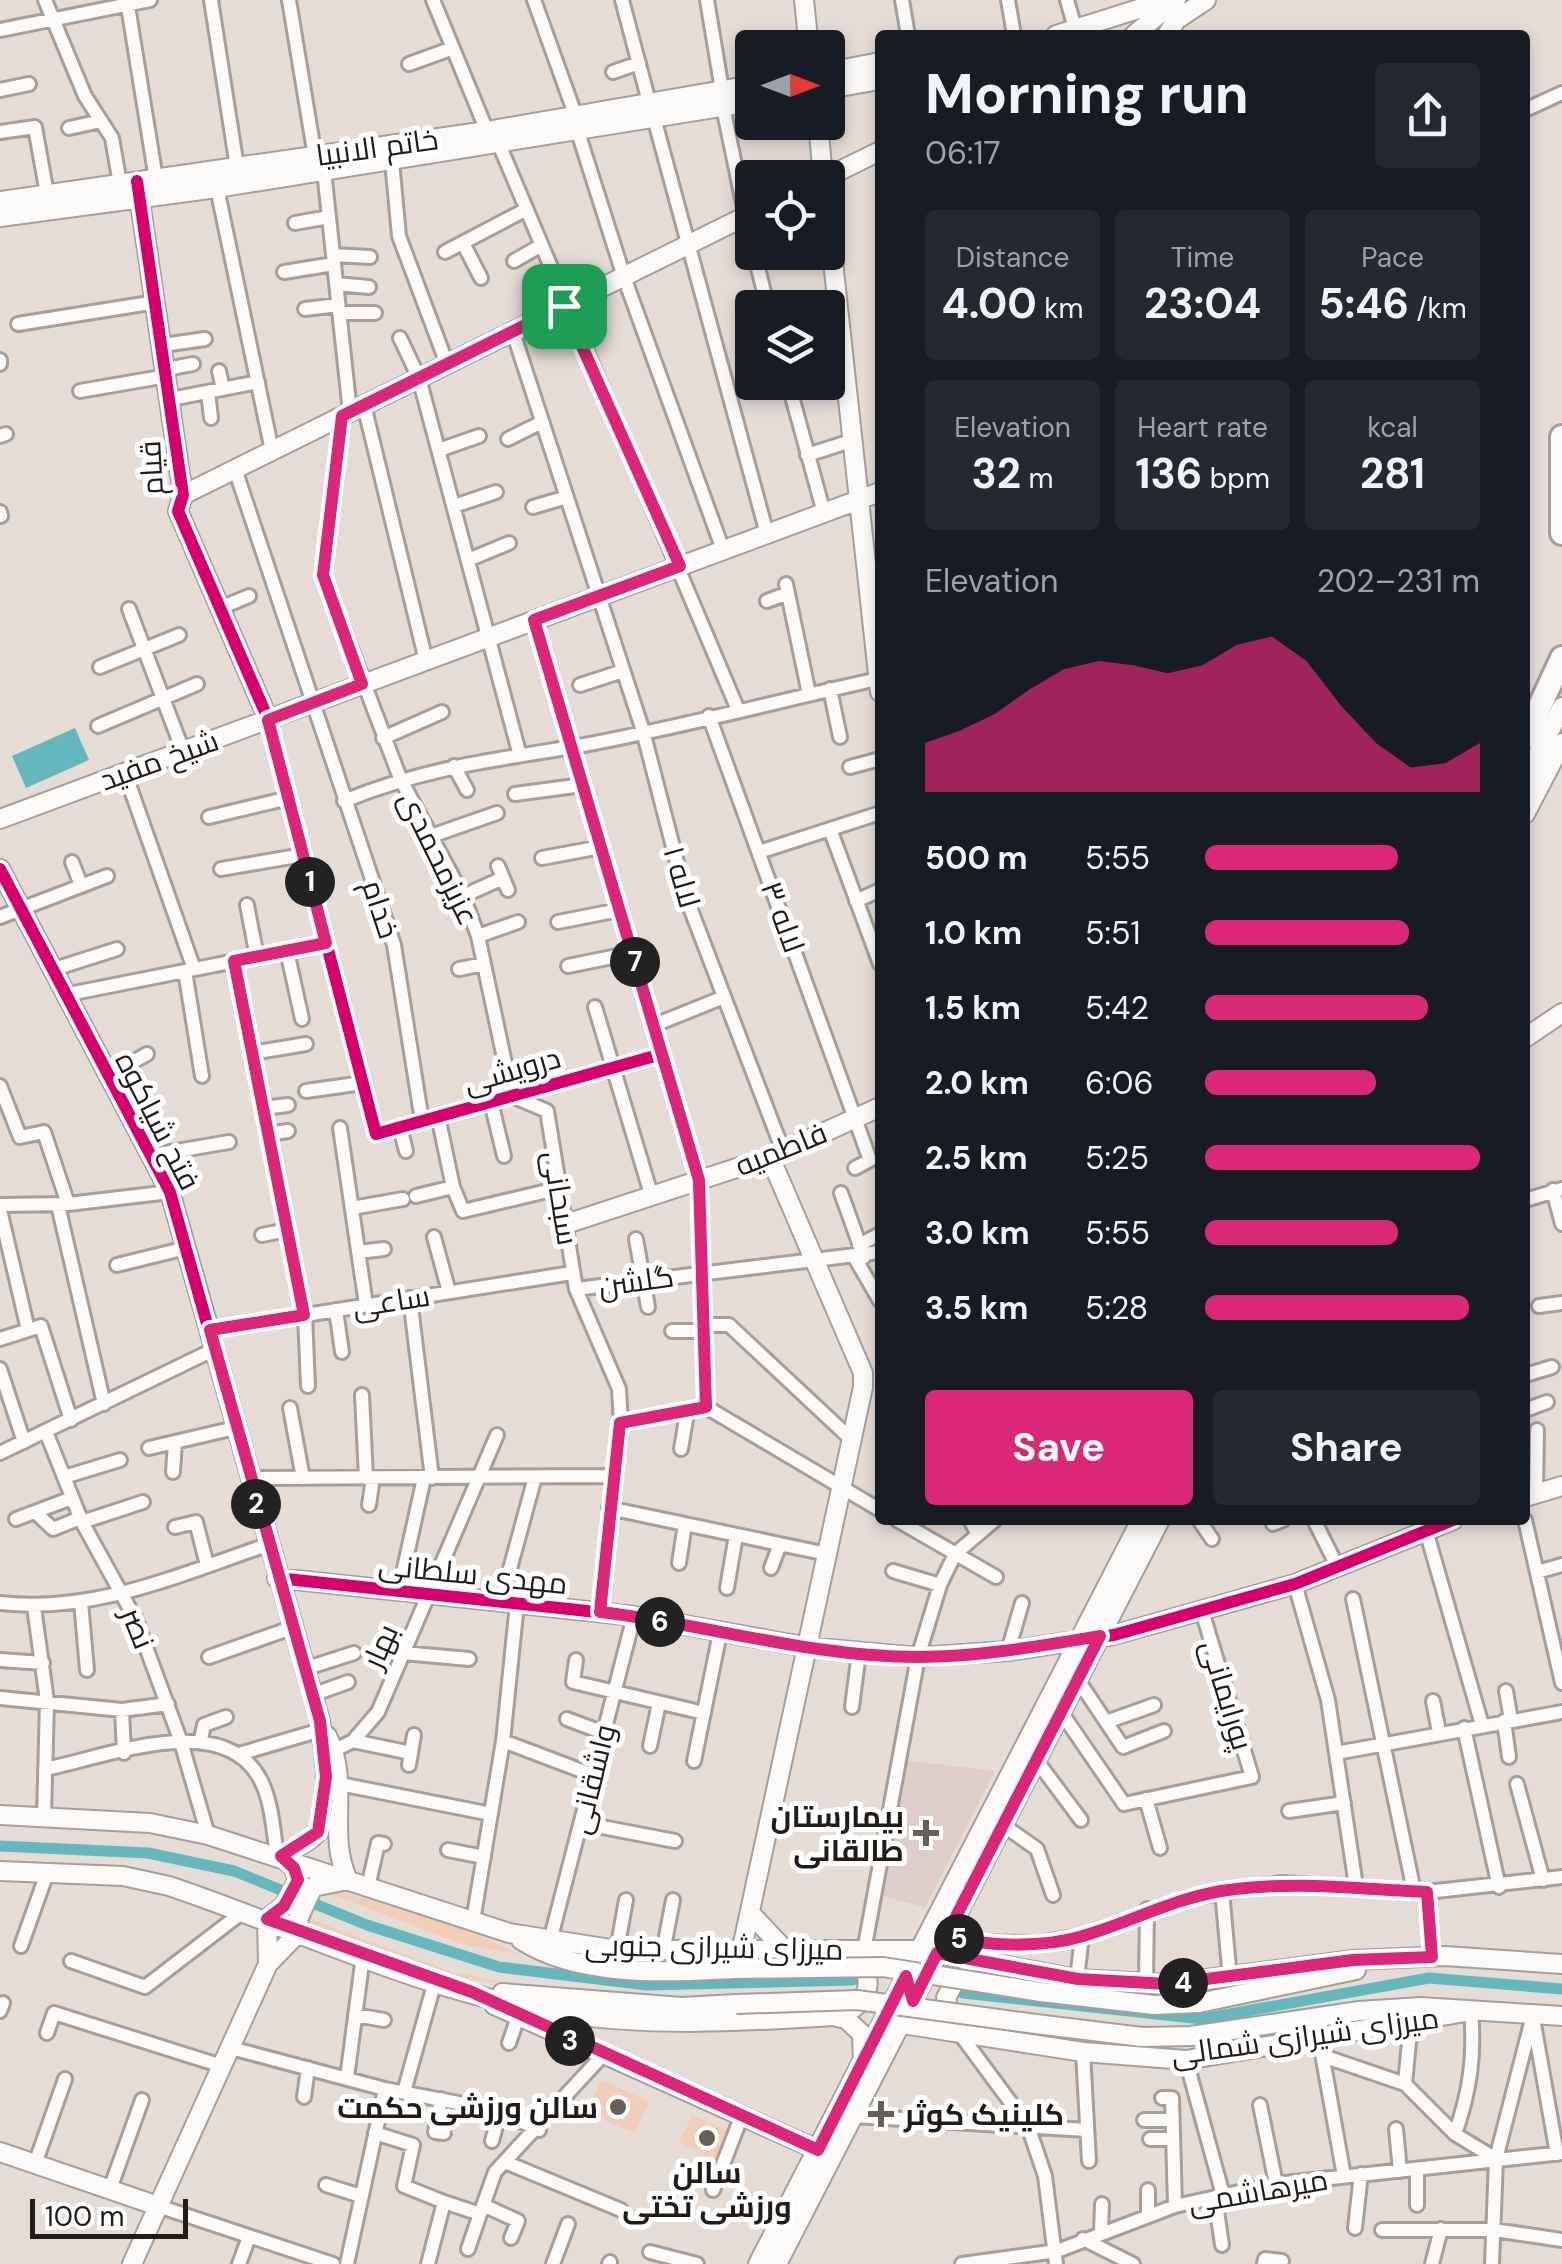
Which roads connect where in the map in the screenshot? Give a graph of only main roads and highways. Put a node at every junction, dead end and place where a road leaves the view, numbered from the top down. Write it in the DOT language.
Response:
graph roads {
  1 [pos="1562,436"];
  2 [pos="1562,533"];
  3 [pos="1562,658"];
  4 [pos="1530,727"];
  1 -- 2 [label="highway"];
  3 -- 4 [label="highway"];
}
